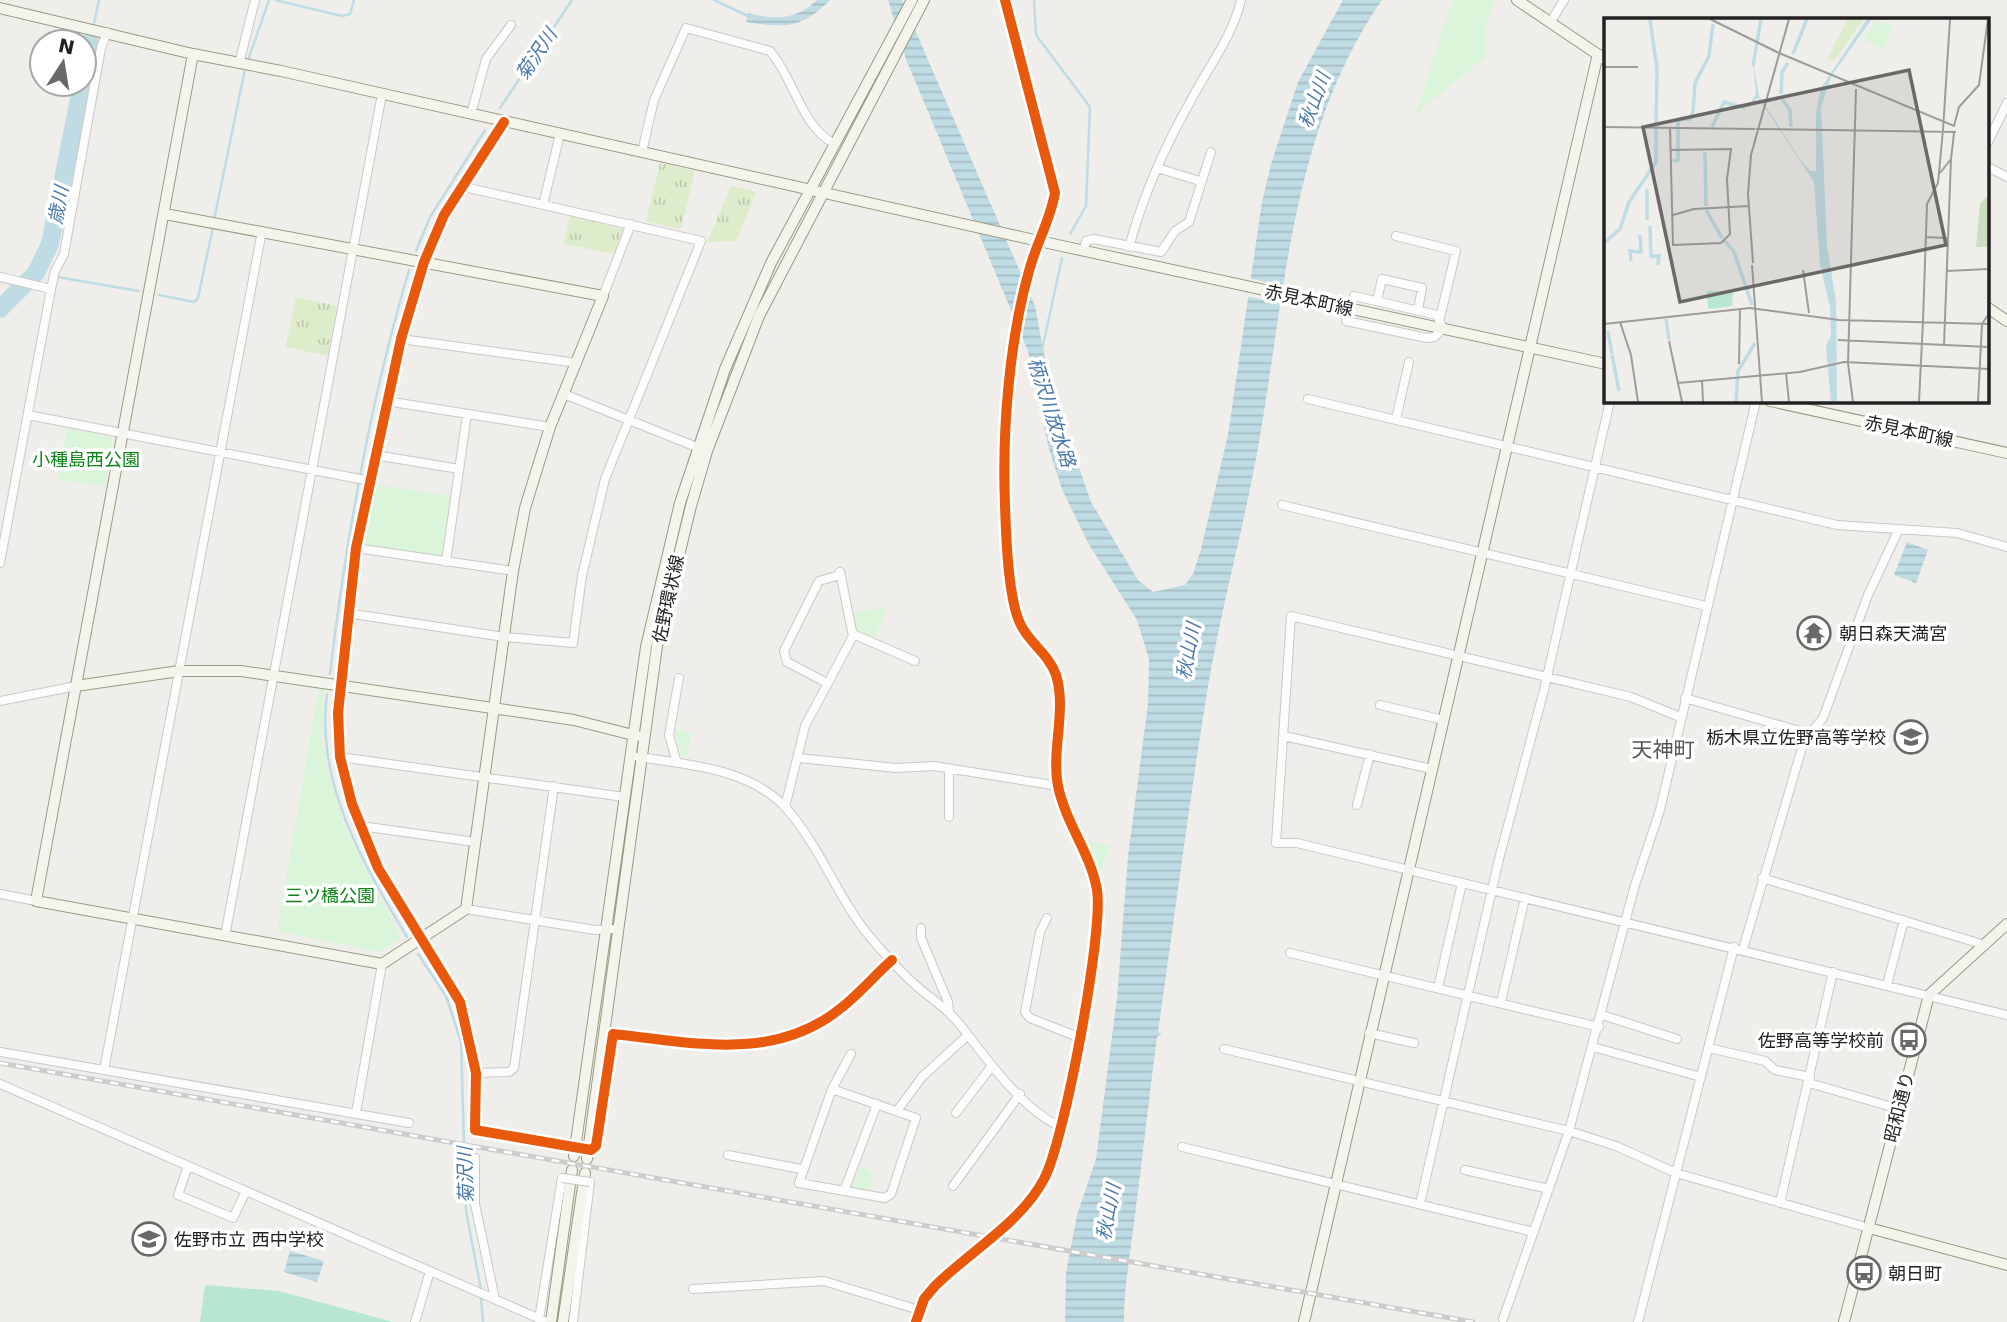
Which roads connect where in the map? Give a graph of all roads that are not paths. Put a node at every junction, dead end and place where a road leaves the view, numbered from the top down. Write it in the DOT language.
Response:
graph roads {
  1 [pos="255,0"];
  2 [pos="924,0"];
  3 [pos="1005,0"];
  4 [pos="1241,0"];
  5 [pos="1517,0"];
  6 [pos="1564,0"];
  7 [pos="913,4"];
  8 [pos="0,8"];
  9 [pos="1550,23"];
  10 [pos="511,25"];
  11 [pos="92,28"];
  12 [pos="98,29"];
  13 [pos="98,34"];
  14 [pos="193,54"];
  15 [pos="1602,57"];
  16 [pos="239,64"];
  17 [pos="98,65"];
  18 [pos="382,94"];
  19 [pos="92,98"];
  20 [pos="2007,103"];
  21 [pos="471,114"];
  22 [pos="504,122"];
  23 [pos="560,134"];
  24 [pos="1990,138"];
  25 [pos="833,143"];
  26 [pos="642,152"];
  27 [pos="1211,152"];
  28 [pos="1157,168"];
  29 [pos="1990,168"];
  30 [pos="2007,177"];
  31 [pos="1200,181"];
  32 [pos="460,186"];
  33 [pos="808,190"];
  34 [pos="822,193"];
  35 [pos="543,205"];
  36 [pos="165,214"];
  37 [pos="631,224"];
  38 [pos="262,231"];
  39 [pos="1396,236"];
  40 [pos="1038,242"];
  41 [pos="1129,247"];
  42 [pos="354,248"];
  43 [pos="1084,250"];
  44 [pos="424,262"];
  45 [pos="0,277"];
  46 [pos="51,289"];
  47 [pos="603,296"];
  48 [pos="1354,296"];
  49 [pos="1377,301"];
  50 [pos="1990,309"];
  51 [pos="1418,310"];
  52 [pos="1346,321"];
  53 [pos="2007,321"];
  54 [pos="1441,324"];
  55 [pos="401,339"];
  56 [pos="1531,347"];
  57 [pos="1409,362"];
  58 [pos="577,363"];
  59 [pos="1604,364"];
  60 [pos="564,394"];
  61 [pos="1308,399"];
  62 [pos="386,401"];
  63 [pos="1610,402"];
  64 [pos="1756,402"];
  65 [pos="1775,402"];
  66 [pos="467,414"];
  67 [pos="28,415"];
  68 [pos="1396,419"];
  69 [pos="627,420"];
  70 [pos="550,427"];
  71 [pos="124,435"];
  72 [pos="1509,446"];
  73 [pos="702,449"];
  74 [pos="219,452"];
  75 [pos="2007,453"];
  76 [pos="375,455"];
  77 [pos="1595,467"];
  78 [pos="459,469"];
  79 [pos="312,470"];
  80 [pos="368,480"];
  81 [pos="1732,500"];
  82 [pos="1282,505"];
  83 [pos="1899,529"];
  84 [pos="2007,547"];
  85 [pos="356,548"];
  86 [pos="1483,552"];
  87 [pos="446,562"];
  88 [pos="0,563"];
  89 [pos="513,570"];
  90 [pos="1569,573"];
  91 [pos="1706,606"];
  92 [pos="347,612"];
  93 [pos="853,634"];
  94 [pos="504,637"];
  95 [pos="1459,659"];
  96 [pos="915,661"];
  97 [pos="179,671"];
  98 [pos="274,676"];
  99 [pos="679,678"];
  100 [pos="1545,678"];
  101 [pos="827,683"];
  102 [pos="340,685"];
  103 [pos="76,686"];
  104 [pos="1685,698"];
  105 [pos="0,701"];
  106 [pos="1380,705"];
  107 [pos="494,707"];
  108 [pos="1680,717"];
  109 [pos="1444,720"];
  110 [pos="1810,734"];
  111 [pos="638,736"];
  112 [pos="1284,736"];
  113 [pos="1370,754"];
  114 [pos="340,757"];
  115 [pos="635,757"];
  116 [pos="799,758"];
  117 [pos="677,763"];
  118 [pos="949,768"];
  119 [pos="1432,769"];
  120 [pos="484,777"];
  121 [pos="554,786"];
  122 [pos="1058,786"];
  123 [pos="624,797"];
  124 [pos="1357,804"];
  125 [pos="785,807"];
  126 [pos="949,817"];
  127 [pos="362,829"];
  128 [pos="475,842"];
  129 [pos="1408,869"];
  130 [pos="1762,878"];
  131 [pos="1462,883"];
  132 [pos="1492,890"];
  133 [pos="0,894"];
  134 [pos="1525,898"];
  135 [pos="36,901"];
  136 [pos="466,909"];
  137 [pos="1046,918"];
  138 [pos="132,919"];
  139 [pos="1904,920"];
  140 [pos="536,921"];
  141 [pos="1626,923"];
  142 [pos="2007,924"];
  143 [pos="920,928"];
  144 [pos="612,929"];
  145 [pos="225,936"];
  146 [pos="423,939"];
  147 [pos="1985,945"];
  148 [pos="1739,948"];
  149 [pos="1290,953"];
  150 [pos="892,960"];
  151 [pos="382,964"];
  152 [pos="1833,972"];
  153 [pos="1382,975"];
  154 [pos="1887,985"];
  155 [pos="1437,988"];
  156 [pos="1469,995"];
  157 [pos="1929,995"];
  158 [pos="1501,1002"];
  159 [pos="949,1012"];
  160 [pos="1602,1015"];
  161 [pos="2007,1015"];
  162 [pos="1599,1027"];
  163 [pos="597,1030"];
  164 [pos="1369,1033"];
  165 [pos="968,1035"];
  166 [pos="1078,1037"];
  167 [pos="1676,1039"];
  168 [pos="1414,1043"];
  169 [pos="1593,1047"];
  170 [pos="1709,1048"];
  171 [pos="1224,1049"];
  172 [pos="0,1052"];
  173 [pos="850,1054"];
  174 [pos="991,1067"];
  175 [pos="104,1070"];
  176 [pos="476,1073"];
  177 [pos="1701,1077"];
  178 [pos="1810,1080"];
  179 [pos="1359,1082"];
  180 [pos="0,1084"];
  181 [pos="832,1089"];
  182 [pos="1020,1094"];
  183 [pos="1443,1102"];
  184 [pos="877,1104"];
  185 [pos="1899,1109"];
  186 [pos="897,1111"];
  187 [pos="356,1113"];
  188 [pos="956,1113"];
  189 [pos="409,1123"];
  190 [pos="1061,1126"];
  191 [pos="1569,1131"];
  192 [pos="1182,1147"];
  193 [pos="571,1151"];
  194 [pos="589,1154"];
  195 [pos="728,1155"];
  196 [pos="475,1158"];
  197 [pos="188,1166"];
  198 [pos="801,1169"];
  199 [pos="572,1170"];
  200 [pos="1465,1170"];
  201 [pos="1676,1173"];
  202 [pos="587,1178"];
  203 [pos="1336,1183"];
  204 [pos="953,1185"];
  205 [pos="1549,1189"];
  206 [pos="246,1191"];
  207 [pos="844,1191"];
  208 [pos="1780,1203"];
  209 [pos="1420,1204"];
  210 [pos="1869,1228"];
  211 [pos="1534,1232"];
  212 [pos="2007,1265"];
  213 [pos="430,1271"];
  214 [pos="935,1286"];
  215 [pos="693,1289"];
  216 [pos="492,1298"];
  217 [pos="919,1310"];
  218 [pos="1503,1319"];
  219 [pos="546,1321"];
  220 [pos="415,1322"];
  221 [pos="563,1322"];
  222 [pos="573,1322"];
  223 [pos="916,1322"];
  224 [pos="1304,1322"];
  225 [pos="1638,1322"];
  226 [pos="1844,1322"];
  1 -- 16 [label="street"];
  2 -- 7 [label="street"];
  3 -- 40 [label="street"];
  4 -- 28 [label="street"];
  5 -- 9 [label="street"];
  6 -- 9 [label="street"];
  7 -- 25 [label="street"];
  7 -- 34 [label="street"];
  8 -- 11 [label="street"];
  9 -- 15 [label="street"];
  10 -- 21 [label="street"];
  12 -- 14 [label="street"];
  13 -- 17 [label="street"];
  14 -- 16 [label="street"];
  14 -- 36 [label="street"];
  15 -- 56 [label="street"];
  16 -- 18 [label="street"];
  18 -- 21 [label="street"];
  18 -- 42 [label="street"];
  19 -- 46 [label="street"];
  20 -- 24 [label="street"];
  21 -- 22 [label="street"];
  22 -- 23 [label="street"];
  22 -- 32 [label="street"];
  23 -- 26 [label="street"];
  23 -- 35 [label="street"];
  25 -- 26 [label="street"];
  25 -- 33 [label="street"];
  26 -- 33 [label="street"];
  27 -- 31 [label="street"];
  28 -- 31 [label="street"];
  28 -- 41 [label="street"];
  29 -- 30 [label="street"];
  31 -- 41 [label="street"];
  32 -- 35 [label="street"];
  32 -- 44 [label="street"];
  33 -- 34 [label="street"];
  33 -- 73 [label="street, 佐野環状線"];
  34 -- 40 [label="street, 赤見本町線"];
  34 -- 73 [label="street, 佐野環状線"];
  35 -- 37 [label="street"];
  36 -- 38 [label="street"];
  36 -- 71 [label="street"];
  37 -- 47 [label="street"];
  37 -- 69 [label="street"];
  38 -- 42 [label="street"];
  38 -- 74 [label="street"];
  39 -- 54 [label="street"];
  40 -- 43 [label="street, 赤見本町線"];
  40 -- 122 [label="street"];
  41 -- 43 [label="street"];
  42 -- 44 [label="street"];
  42 -- 79 [label="street"];
  43 -- 54 [label="street, 赤見本町線"];
  44 -- 47 [label="street"];
  44 -- 55 [label="street"];
  45 -- 46 [label="street"];
  46 -- 67 [label="street"];
  47 -- 58 [label="street"];
  48 -- 49 [label="street"];
  49 -- 51 [label="street"];
  49 -- 51 [label="street"];
  50 -- 53 [label="street"];
  51 -- 54 [label="street"];
  52 -- 54 [label="street"];
  54 -- 56 [label="street, 赤見本町線"];
  55 -- 58 [label="street"];
  55 -- 62 [label="street"];
  56 -- 59 [label="street, 赤見本町線"];
  56 -- 72 [label="street"];
  57 -- 68 [label="street"];
  58 -- 60 [label="street"];
  60 -- 69 [label="street"];
  60 -- 70 [label="street"];
  61 -- 68 [label="street"];
  62 -- 66 [label="street"];
  62 -- 76 [label="street"];
  63 -- 77 [label="street"];
  64 -- 81 [label="street"];
  65 -- 75 [label="street, 赤見本町線"];
  66 -- 70 [label="street"];
  66 -- 78 [label="street"];
  67 -- 71 [label="street"];
  67 -- 88 [label="street"];
  68 -- 72 [label="street"];
  69 -- 73 [label="street"];
  69 -- 94 [label="street"];
  70 -- 89 [label="street"];
  71 -- 74 [label="street"];
  71 -- 103 [label="street"];
  72 -- 77 [label="street"];
  72 -- 86 [label="street"];
  73 -- 111 [label="street, 佐野環状線"];
  74 -- 79 [label="street"];
  74 -- 97 [label="street"];
  76 -- 78 [label="street"];
  76 -- 80 [label="street"];
  77 -- 81 [label="street"];
  77 -- 90 [label="street"];
  78 -- 87 [label="street"];
  79 -- 80 [label="street"];
  79 -- 98 [label="street"];
  80 -- 85 [label="street"];
  81 -- 83 [label="street"];
  81 -- 91 [label="street"];
  82 -- 86 [label="street"];
  83 -- 84 [label="street"];
  83 -- 110 [label="street"];
  85 -- 87 [label="street"];
  85 -- 92 [label="street"];
  86 -- 90 [label="street"];
  86 -- 95 [label="street"];
  87 -- 89 [label="street"];
  89 -- 94 [label="street"];
  90 -- 91 [label="street"];
  90 -- 100 [label="street"];
  91 -- 104 [label="street"];
  92 -- 94 [label="street"];
  92 -- 102 [label="street"];
  93 -- 96 [label="street"];
  93 -- 101 [label="street"];
  93 -- 101 [label="street"];
  94 -- 107 [label="street"];
  95 -- 100 [label="street"];
  95 -- 109 [label="street"];
  95 -- 112 [label="street"];
  97 -- 98 [label="street"];
  97 -- 103 [label="street"];
  97 -- 138 [label="street"];
  98 -- 102 [label="street"];
  98 -- 145 [label="street"];
  99 -- 117 [label="street"];
  100 -- 108 [label="street"];
  100 -- 132 [label="street"];
  101 -- 116 [label="street"];
  102 -- 107 [label="street"];
  102 -- 114 [label="street"];
  103 -- 105 [label="street"];
  103 -- 135 [label="street"];
  104 -- 108 [label="street"];
  104 -- 110 [label="street"];
  106 -- 109 [label="street"];
  107 -- 111 [label="street"];
  107 -- 120 [label="street"];
  108 -- 141 [label="street"];
  109 -- 119 [label="street"];
  110 -- 130 [label="street"];
  111 -- 115 [label="street, 佐野環状線"];
  112 -- 113 [label="street"];
  112 -- 129 [label="street"];
  113 -- 119 [label="street"];
  113 -- 124 [label="street"];
  114 -- 120 [label="street"];
  114 -- 127 [label="street"];
  115 -- 117 [label="street"];
  115 -- 123 [label="street, 佐野環状線"];
  115 -- 144 [label="street, 佐野環状線"];
  116 -- 118 [label="street"];
  116 -- 125 [label="street"];
  117 -- 125 [label="street"];
  118 -- 122 [label="street"];
  118 -- 126 [label="street"];
  119 -- 129 [label="street"];
  120 -- 121 [label="street"];
  120 -- 128 [label="street"];
  121 -- 123 [label="street"];
  121 -- 140 [label="street"];
  122 -- 166 [label="street"];
  123 -- 144 [label="street, 佐野環状線"];
  125 -- 150 [label="street"];
  127 -- 128 [label="street"];
  127 -- 146 [label="street"];
  128 -- 136 [label="street"];
  129 -- 131 [label="street"];
  129 -- 153 [label="street"];
  130 -- 139 [label="street"];
  130 -- 148 [label="street"];
  131 -- 132 [label="street"];
  131 -- 155 [label="street"];
  132 -- 134 [label="street"];
  132 -- 156 [label="street"];
  133 -- 135 [label="street"];
  134 -- 141 [label="street"];
  134 -- 158 [label="street"];
  135 -- 138 [label="street"];
  136 -- 140 [label="street"];
  136 -- 146 [label="street"];
  137 -- 166 [label="street"];
  138 -- 145 [label="street"];
  138 -- 175 [label="street"];
  139 -- 147 [label="street"];
  139 -- 154 [label="street"];
  140 -- 144 [label="street"];
  140 -- 176 [label="street"];
  141 -- 148 [label="street"];
  141 -- 160 [label="street"];
  142 -- 147 [label="street"];
  143 -- 159 [label="street"];
  144 -- 163 [label="street, 佐野環状線"];
  145 -- 151 [label="street"];
  146 -- 151 [label="street"];
  146 -- 176 [label="street"];
  147 -- 157 [label="street"];
  148 -- 152 [label="street"];
  148 -- 170 [label="street"];
  149 -- 153 [label="street"];
  150 -- 159 [label="street"];
  150 -- 194 [label="street"];
  151 -- 187 [label="street"];
  152 -- 154 [label="street"];
  152 -- 178 [label="street"];
  153 -- 155 [label="street"];
  153 -- 164 [label="street"];
  154 -- 157 [label="street"];
  155 -- 156 [label="street"];
  156 -- 158 [label="street"];
  156 -- 183 [label="street"];
  157 -- 161 [label="street"];
  157 -- 185 [label="street, 昭和通り"];
  158 -- 162 [label="street"];
  159 -- 165 [label="street"];
  160 -- 162 [label="street"];
  160 -- 167 [label="street"];
  162 -- 169 [label="street"];
  163 -- 193 [label="street"];
  163 -- 194 [label="street"];
  164 -- 168 [label="street"];
  164 -- 179 [label="street"];
  165 -- 174 [label="street"];
  165 -- 186 [label="street"];
  166 -- 190 [label="street"];
  169 -- 177 [label="street"];
  169 -- 191 [label="street"];
  170 -- 177 [label="street"];
  170 -- 178 [label="street"];
  171 -- 179 [label="street"];
  172 -- 175 [label="street"];
  173 -- 181 [label="street"];
  174 -- 182 [label="street"];
  174 -- 188 [label="street"];
  175 -- 187 [label="street"];
  176 -- 193 [label="street"];
  177 -- 201 [label="street"];
  178 -- 185 [label="street"];
  178 -- 208 [label="street"];
  179 -- 183 [label="street"];
  179 -- 203 [label="street"];
  180 -- 197 [label="street"];
  181 -- 184 [label="street"];
  181 -- 198 [label="street"];
  182 -- 190 [label="street"];
  182 -- 204 [label="street"];
  183 -- 191 [label="street"];
  183 -- 209 [label="street"];
  184 -- 186 [label="street"];
  184 -- 207 [label="street"];
  185 -- 210 [label="street, 昭和通り"];
  186 -- 207 [label="street"];
  187 -- 189 [label="street"];
  190 -- 214 [label="street"];
  191 -- 201 [label="street"];
  191 -- 205 [label="street"];
  192 -- 203 [label="street"];
  193 -- 194 [label="street, bridge"];
  195 -- 198 [label="street"];
  196 -- 216 [label="street"];
  197 -- 206 [label="street"];
  197 -- 206 [label="street"];
  198 -- 207 [label="street"];
  199 -- 219 [label="street"];
  200 -- 205 [label="street"];
  201 -- 208 [label="street"];
  201 -- 225 [label="street"];
  202 -- 219 [label="street, bridge"];
  202 -- 221 [label="street"];
  202 -- 222 [label="street"];
  203 -- 209 [label="street"];
  203 -- 224 [label="street"];
  205 -- 211 [label="street"];
  206 -- 213 [label="street"];
  208 -- 210 [label="street"];
  209 -- 211 [label="street"];
  210 -- 212 [label="street"];
  210 -- 226 [label="street, 昭和通り"];
  211 -- 218 [label="street"];
  213 -- 216 [label="street"];
  213 -- 220 [label="street"];
  214 -- 217 [label="street"];
  215 -- 217 [label="street"];
  216 -- 219 [label="street"];
  217 -- 223 [label="street"];
}
